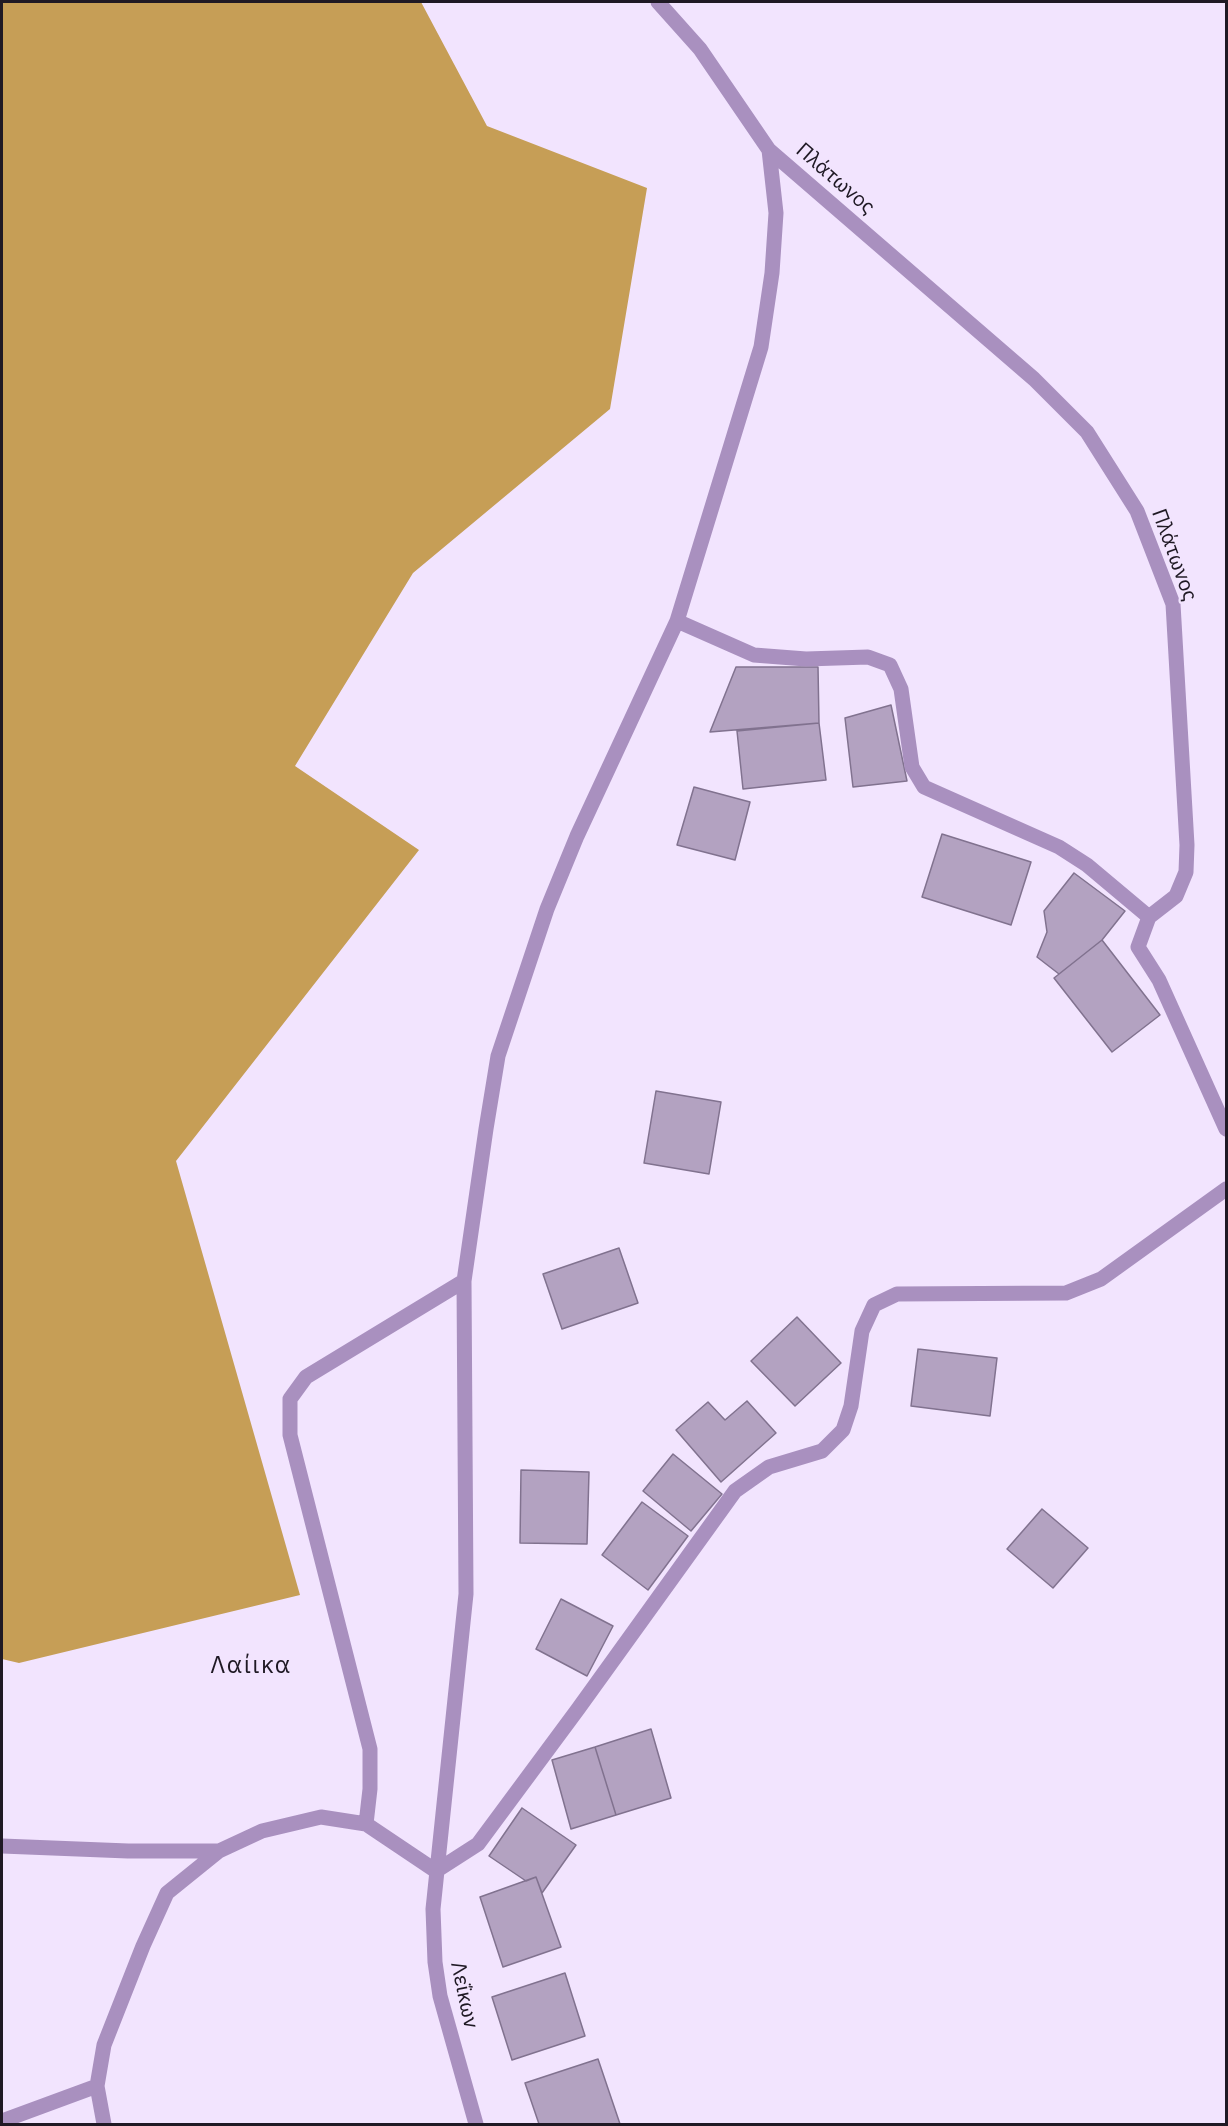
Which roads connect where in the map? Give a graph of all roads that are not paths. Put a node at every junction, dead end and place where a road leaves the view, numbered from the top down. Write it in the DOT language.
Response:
graph roads {
  1 [pos="658,2"];
  2 [pos="769,150"];
  3 [pos="677,621"];
  4 [pos="1149,917"];
  5 [pos="1227,1129"];
  6 [pos="1227,1189"];
  7 [pos="464,1281"];
  8 [pos="366,1824"];
  9 [pos="2,1846"];
  10 [pos="219,1851"];
  11 [pos="436,1871"];
  12 [pos="97,2086"];
  13 [pos="2,2121"];
  14 [pos="104,2124"];
  15 [pos="476,2124"];
  1 -- 2 [label="street"];
  2 -- 3 [label="street, Λεΐκων"];
  2 -- 4 [label="street, Πλάτωνος"];
  3 -- 4 [label="street"];
  3 -- 7 [label="street, Λεΐκων"];
  4 -- 5 [label="street"];
  6 -- 11 [label="street"];
  7 -- 8 [label="street"];
  7 -- 11 [label="street, Λεΐκων"];
  8 -- 10 [label="street"];
  8 -- 11 [label="street"];
  9 -- 10 [label="street"];
  10 -- 12 [label="street"];
  11 -- 15 [label="street, Λεΐκων"];
  12 -- 13 [label="street"];
  12 -- 14 [label="street"];
}
